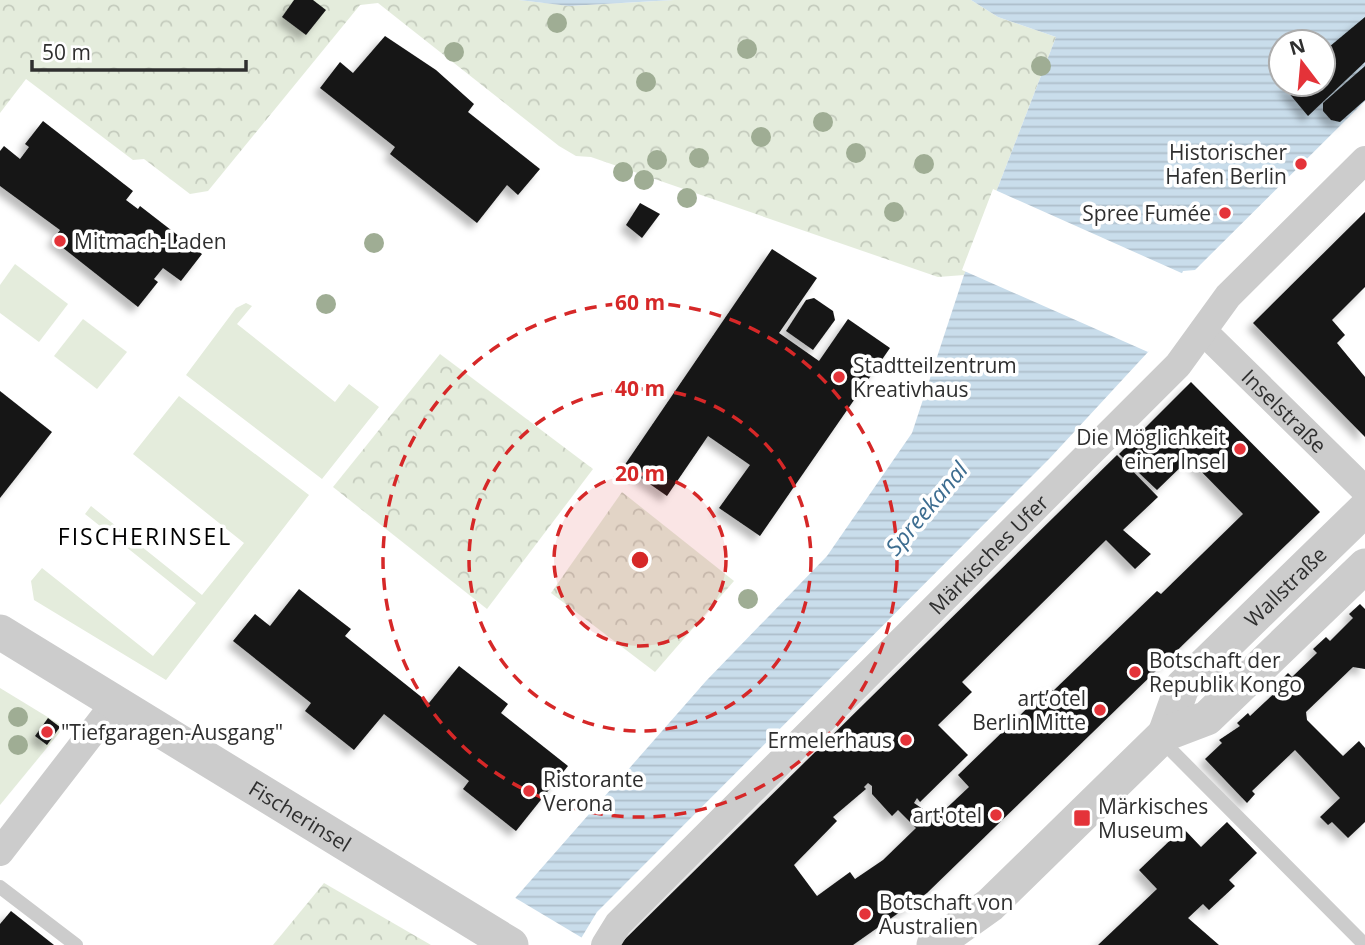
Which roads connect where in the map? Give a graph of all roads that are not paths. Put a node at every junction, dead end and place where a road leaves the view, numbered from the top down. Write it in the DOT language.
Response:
graph roads {
  1 [pos="1365,160"];
  2 [pos="1203,331"];
  3 [pos="1365,490"];
  4 [pos="1365,509"];
  5 [pos="1365,566"];
  6 [pos="0,632"];
  7 [pos="115,702"];
  8 [pos="1163,736"];
  9 [pos="0,852"];
  10 [pos="0,887"];
  11 [pos="498,937"];
  12 [pos="76,945"];
  13 [pos="605,945"];
  14 [pos="934,945"];
  15 [pos="1365,945"];
  1 -- 2 [label="street, Märkisches Ufer"];
  2 -- 3 [label="street, Inselstraße"];
  2 -- 13 [label="street, Märkisches Ufer"];
  4 -- 8 [label="street, Wallstraße"];
  5 -- 8 [label="street, Wallstraße"];
  6 -- 7 [label="street, Fischerinsel"];
  7 -- 9 [label="street"];
  7 -- 11 [label="street, Fischerinsel"];
  8 -- 14 [label="street, Wallstraße"];
  8 -- 15 [label="lane"];
  10 -- 12 [label="lane"];
}
